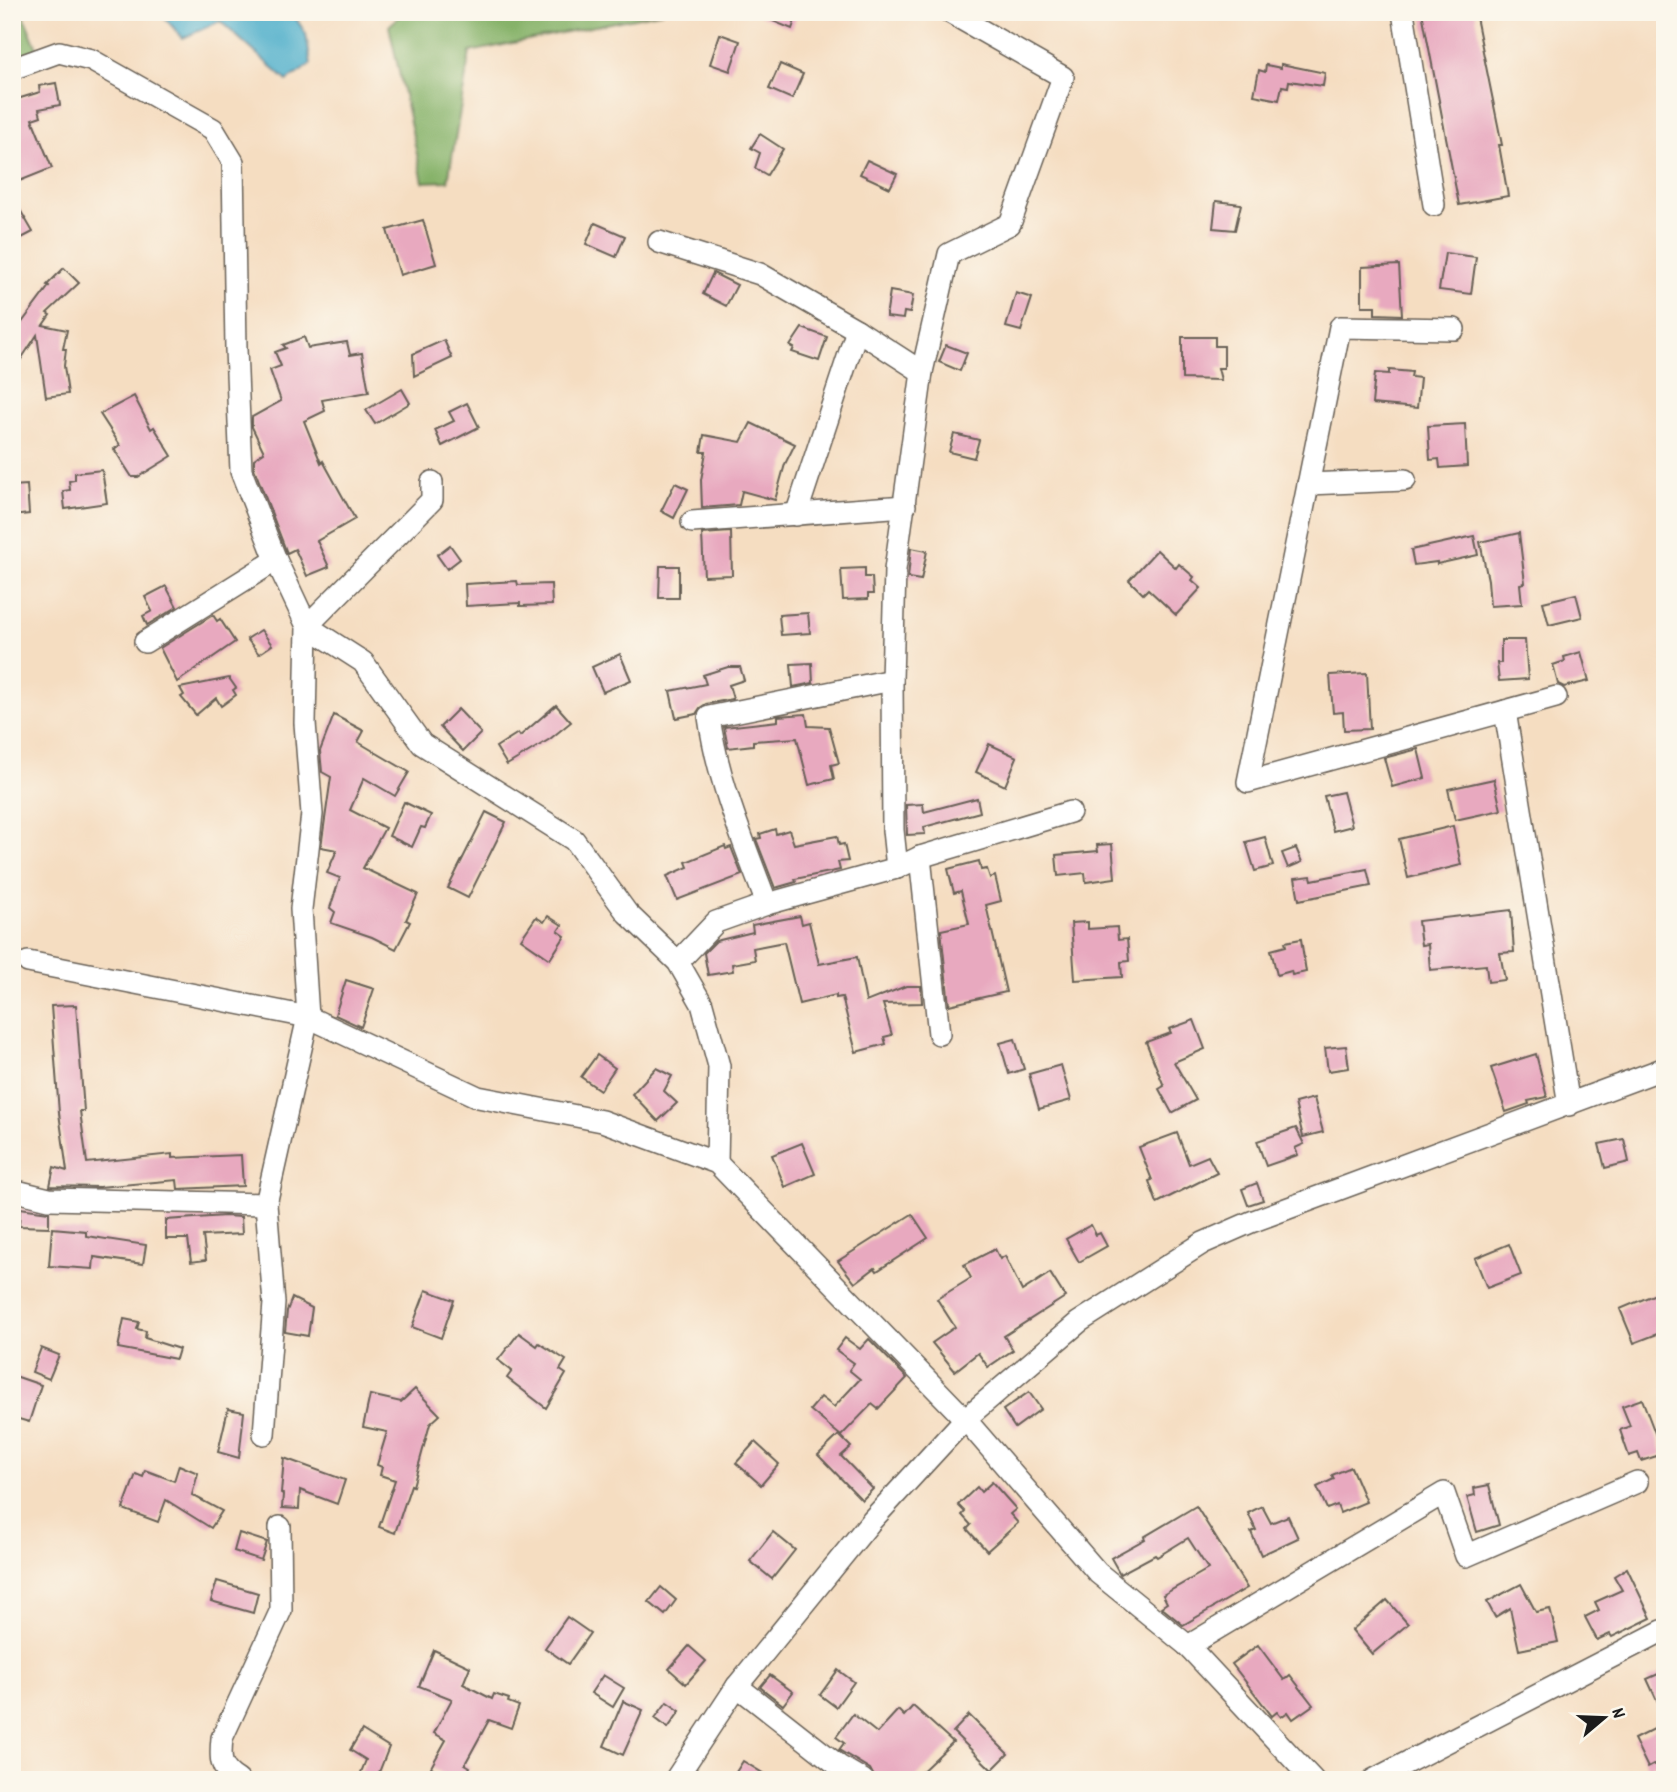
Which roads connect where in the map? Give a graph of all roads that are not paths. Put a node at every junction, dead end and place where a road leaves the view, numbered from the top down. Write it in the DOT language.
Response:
graph roads {
  1 [pos="949,12"];
  2 [pos="1403,12"];
  3 [pos="12,69"];
  4 [pos="1434,205"];
  5 [pos="659,242"];
  6 [pos="1454,329"];
  7 [pos="857,330"];
  8 [pos="922,372"];
  9 [pos="1405,480"];
  10 [pos="432,482"];
  11 [pos="1308,484"];
  12 [pos="905,506"];
  13 [pos="796,515"];
  14 [pos="692,522"];
  15 [pos="276,560"];
  16 [pos="307,625"];
  17 [pos="145,642"];
  18 [pos="892,680"];
  19 [pos="1556,697"];
  20 [pos="1505,712"];
  21 [pos="1070,812"];
  22 [pos="920,857"];
  23 [pos="897,868"];
  24 [pos="766,904"];
  25 [pos="29,962"];
  26 [pos="678,962"];
  27 [pos="308,1017"];
  28 [pos="939,1034"];
  29 [pos="1665,1068"];
  30 [pos="1569,1105"];
  31 [pos="717,1163"];
  32 [pos="12,1189"];
  33 [pos="266,1204"];
  34 [pos="965,1419"];
  35 [pos="264,1434"];
  36 [pos="1637,1482"];
  37 [pos="281,1527"];
  38 [pos="1662,1631"];
  39 [pos="1188,1646"];
  40 [pos="737,1686"];
  41 [pos="238,1780"];
  42 [pos="675,1780"];
  43 [pos="863,1780"];
  44 [pos="1313,1780"];
  45 [pos="1373,1780"];
  1 -- 8 [label="street"];
  2 -- 4 [label="street"];
  3 -- 15 [label="street"];
  5 -- 7 [label="street"];
  6 -- 11 [label="street"];
  7 -- 8 [label="street"];
  7 -- 13 [label="street"];
  8 -- 12 [label="street"];
  9 -- 11 [label="street"];
  10 -- 16 [label="street"];
  11 -- 20 [label="street"];
  12 -- 13 [label="street"];
  12 -- 18 [label="street"];
  13 -- 14 [label="street"];
  15 -- 16 [label="street"];
  15 -- 17 [label="street"];
  16 -- 26 [label="street"];
  16 -- 27 [label="street"];
  18 -- 23 [label="street"];
  18 -- 24 [label="street"];
  19 -- 20 [label="street"];
  20 -- 30 [label="street"];
  21 -- 22 [label="street"];
  22 -- 23 [label="street"];
  22 -- 28 [label="street"];
  23 -- 24 [label="street"];
  24 -- 26 [label="street"];
  25 -- 27 [label="street"];
  26 -- 31 [label="street"];
  27 -- 31 [label="street"];
  27 -- 33 [label="street"];
  29 -- 30 [label="street"];
  30 -- 34 [label="street"];
  31 -- 34 [label="street"];
  32 -- 33 [label="street"];
  33 -- 35 [label="street"];
  34 -- 39 [label="street"];
  34 -- 40 [label="street"];
  36 -- 39 [label="street"];
  37 -- 41 [label="street"];
  38 -- 45 [label="street"];
  39 -- 44 [label="street"];
  40 -- 42 [label="street"];
  40 -- 43 [label="street"];
}
